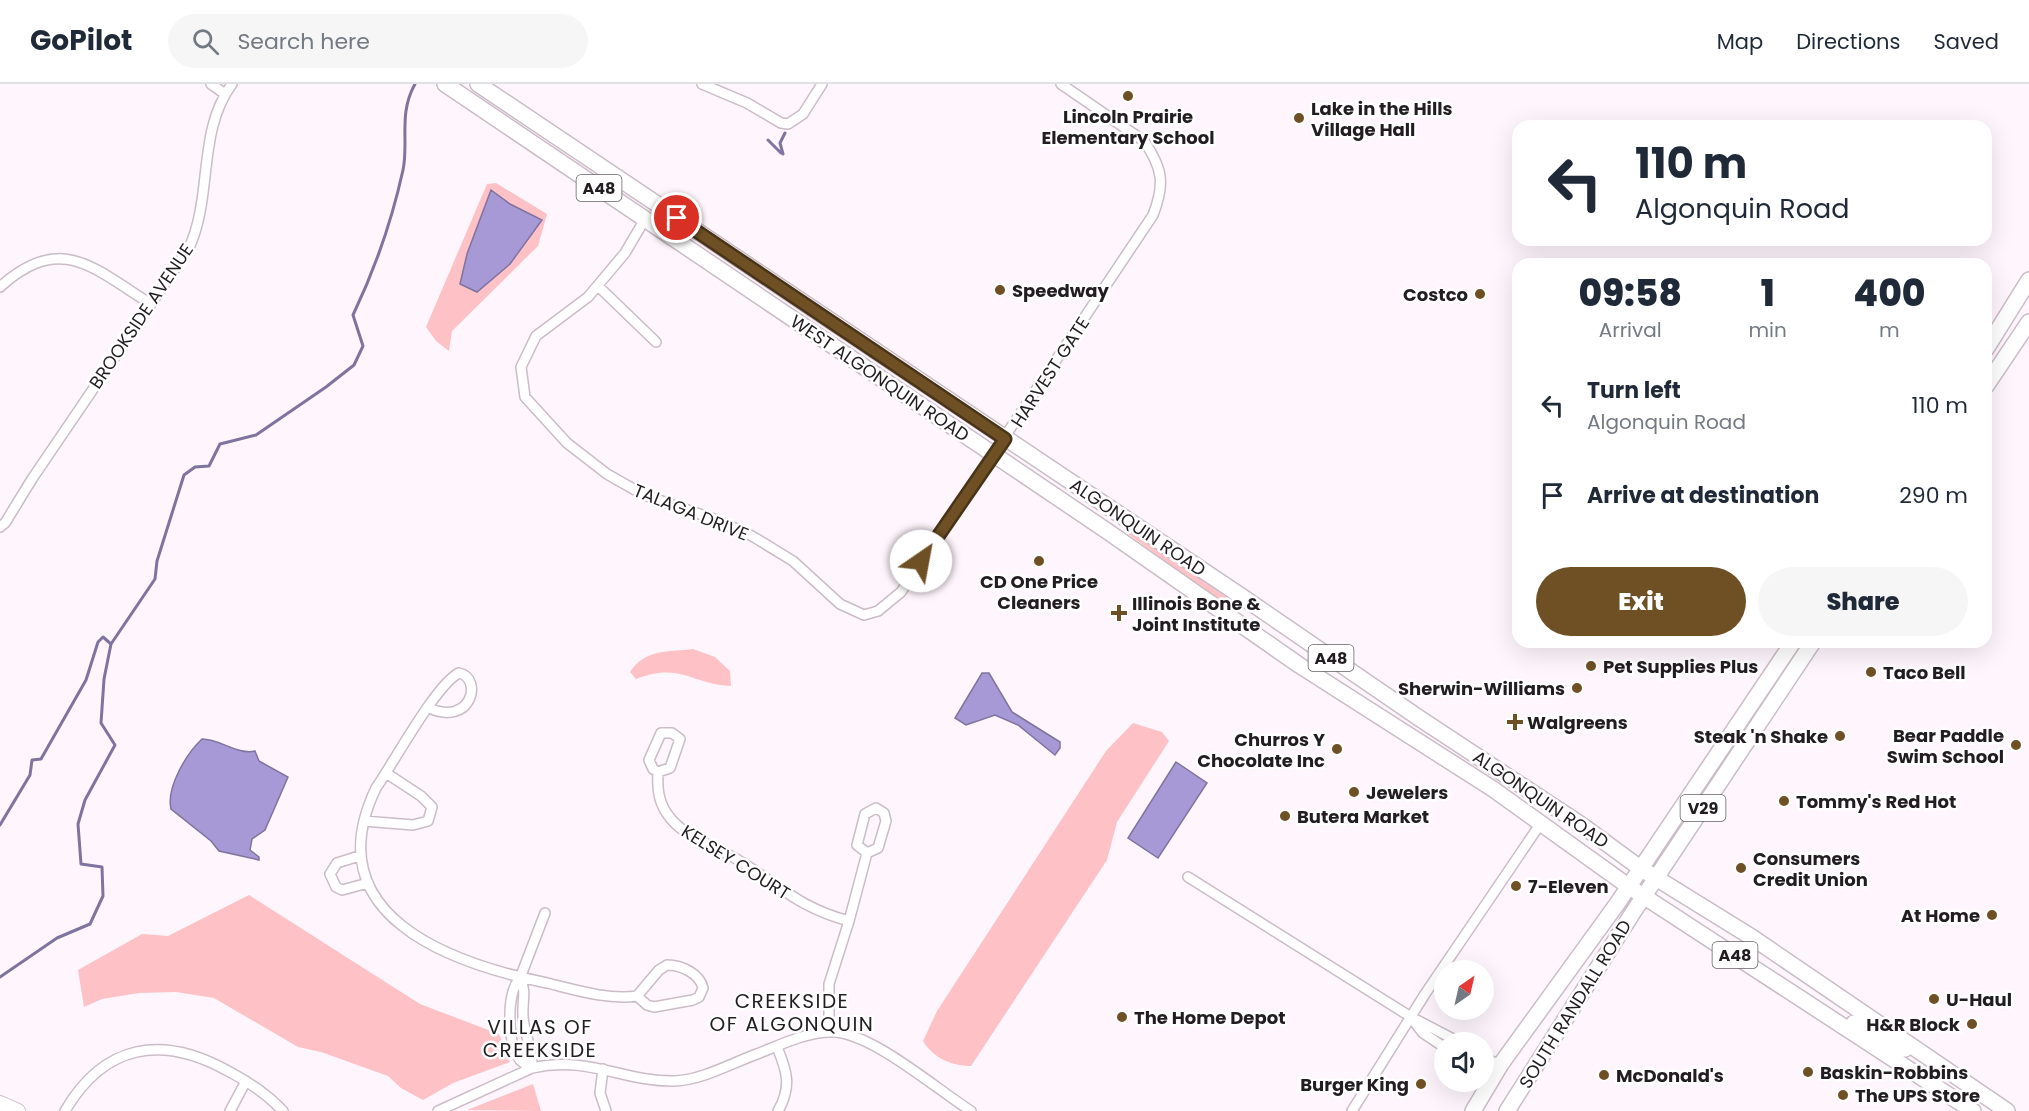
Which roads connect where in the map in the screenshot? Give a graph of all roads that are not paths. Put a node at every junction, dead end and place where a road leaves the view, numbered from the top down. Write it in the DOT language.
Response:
graph roads {
  1 [pos="211,84"];
  2 [pos="232,84"];
  3 [pos="445,84"];
  4 [pos="478,84"];
  5 [pos="702,84"];
  6 [pos="822,84"];
  7 [pos="1061,84"];
  8 [pos="225,94"];
  9 [pos="645,219"];
  10 [pos="2029,280"];
  11 [pos="598,286"];
  12 [pos="0,287"];
  13 [pos="151,304"];
  14 [pos="2029,322"];
  15 [pos="1992,339"];
  16 [pos="656,342"];
  17 [pos="1992,377"];
  18 [pos="1005,439"];
  19 [pos="995,455"];
  20 [pos="0,527"];
  21 [pos="1789,648"];
  22 [pos="1809,648"];
  23 [pos="429,708"];
  24 [pos="658,772"];
  25 [pos="386,773"];
  26 [pos="364,821"];
  27 [pos="1541,823"];
  28 [pos="867,853"];
  29 [pos="359,856"];
  30 [pos="1640,868"];
  31 [pos="1188,877"];
  32 [pos="1656,878"];
  33 [pos="368,883"];
  34 [pos="1628,886"];
  35 [pos="1644,897"];
  36 [pos="545,913"];
  37 [pos="849,921"];
  38 [pos="1744,960"];
  39 [pos="520,978"];
  40 [pos="637,996"];
  41 [pos="1840,996"];
  42 [pos="1825,1014"];
  43 [pos="1411,1017"];
  44 [pos="829,1032"];
  45 [pos="1440,1032"];
  46 [pos="1434,1040"];
  47 [pos="777,1047"];
  48 [pos="1494,1062"];
  49 [pos="1501,1064"];
  50 [pos="1942,1065"];
  51 [pos="532,1068"];
  52 [pos="603,1069"];
  53 [pos="1494,1072"];
  54 [pos="246,1081"];
  55 [pos="1481,1092"];
  56 [pos="0,1103"];
  57 [pos="18,1111"];
  58 [pos="65,1111"];
  59 [pos="230,1111"];
  60 [pos="283,1111"];
  61 [pos="438,1111"];
  62 [pos="606,1111"];
  63 [pos="778,1111"];
  64 [pos="971,1111"];
  65 [pos="1352,1111"];
  66 [pos="1473,1111"];
  67 [pos="1507,1111"];
  68 [pos="1973,1111"];
  69 [pos="2007,1111"];
  1 -- 8 [label="street"];
  2 -- 8 [label="street, BROOKSIDE AVENUE"];
  3 -- 9 [label="main road, WEST ALGONQUIN ROAD / A48"];
  4 -- 18 [label="main road, ALGONQUIN ROAD / A48"];
  5 -- 6 [label="street"];
  7 -- 18 [label="street, HARVEST GATE"];
  8 -- 13 [label="street, BROOKSIDE AVENUE"];
  9 -- 11 [label="street, TALAGA DRIVE"];
  9 -- 19 [label="main road, WEST ALGONQUIN ROAD / A48"];
  10 -- 15 [label="main road"];
  11 -- 16 [label="street"];
  11 -- 19 [label="street, TALAGA DRIVE"];
  12 -- 13 [label="street"];
  13 -- 20 [label="street, BROOKSIDE AVENUE"];
  14 -- 17 [label="main road"];
  18 -- 19 [label="street, TALAGA DRIVE"];
  18 -- 30 [label="main road, ALGONQUIN ROAD / A48"];
  19 -- 27 [label="main road, WEST ALGONQUIN ROAD / A48"];
  21 -- 30 [label="main road, V29"];
  22 -- 32 [label="main road, V29"];
  23 -- 23 [label="street"];
  23 -- 25 [label="street"];
  24 -- 37 [label="street, KELSEY COURT"];
  25 -- 26 [label="street"];
  25 -- 26 [label="street"];
  26 -- 29 [label="street"];
  27 -- 34 [label="main road, WEST ALGONQUIN ROAD / A48"];
  27 -- 43 [label="street"];
  28 -- 28 [label="street"];
  28 -- 37 [label="street"];
  29 -- 33 [label="street"];
  29 -- 33 [label="street"];
  30 -- 32 [label="main road, ALGONQUIN ROAD / A48"];
  30 -- 34 [label="main road, V29"];
  31 -- 43 [label="street"];
  32 -- 35 [label="main road, V29"];
  32 -- 41 [label="main road, ALGONQUIN ROAD / A48"];
  33 -- 39 [label="street"];
  34 -- 35 [label="main road, WEST ALGONQUIN ROAD / A48"];
  34 -- 49 [label="main road, SOUTH RANDALL ROAD / V29"];
  35 -- 38 [label="main road, WEST ALGONQUIN ROAD / A48"];
  35 -- 67 [label="main road, SOUTH RANDALL ROAD / V29"];
  36 -- 39 [label="street"];
  37 -- 44 [label="street"];
  38 -- 41 [label="main road"];
  38 -- 42 [label="main road, WEST ALGONQUIN ROAD / A48"];
  39 -- 40 [label="street"];
  39 -- 51 [label="street"];
  39 -- 51 [label="street"];
  40 -- 40 [label="street"];
  41 -- 50 [label="main road, ALGONQUIN ROAD / A48"];
  42 -- 50 [label="main road"];
  42 -- 68 [label="main road, WEST ALGONQUIN ROAD / A48"];
  43 -- 45 [label="street"];
  43 -- 46 [label="street"];
  43 -- 65 [label="street"];
  44 -- 47 [label="street"];
  44 -- 64 [label="street"];
  47 -- 52 [label="street"];
  47 -- 63 [label="street"];
  48 -- 49 [label="street"];
  49 -- 53 [label="main road, SOUTH RANDALL ROAD / V29"];
  50 -- 69 [label="main road, ALGONQUIN ROAD / A48"];
  51 -- 52 [label="street"];
  51 -- 61 [label="street"];
  52 -- 62 [label="street"];
  54 -- 58 [label="street"];
  54 -- 59 [label="street"];
  54 -- 60 [label="street"];
  55 -- 66 [label="main road, SOUTH RANDALL ROAD / V29"];
  56 -- 57 [label="street"];
}
